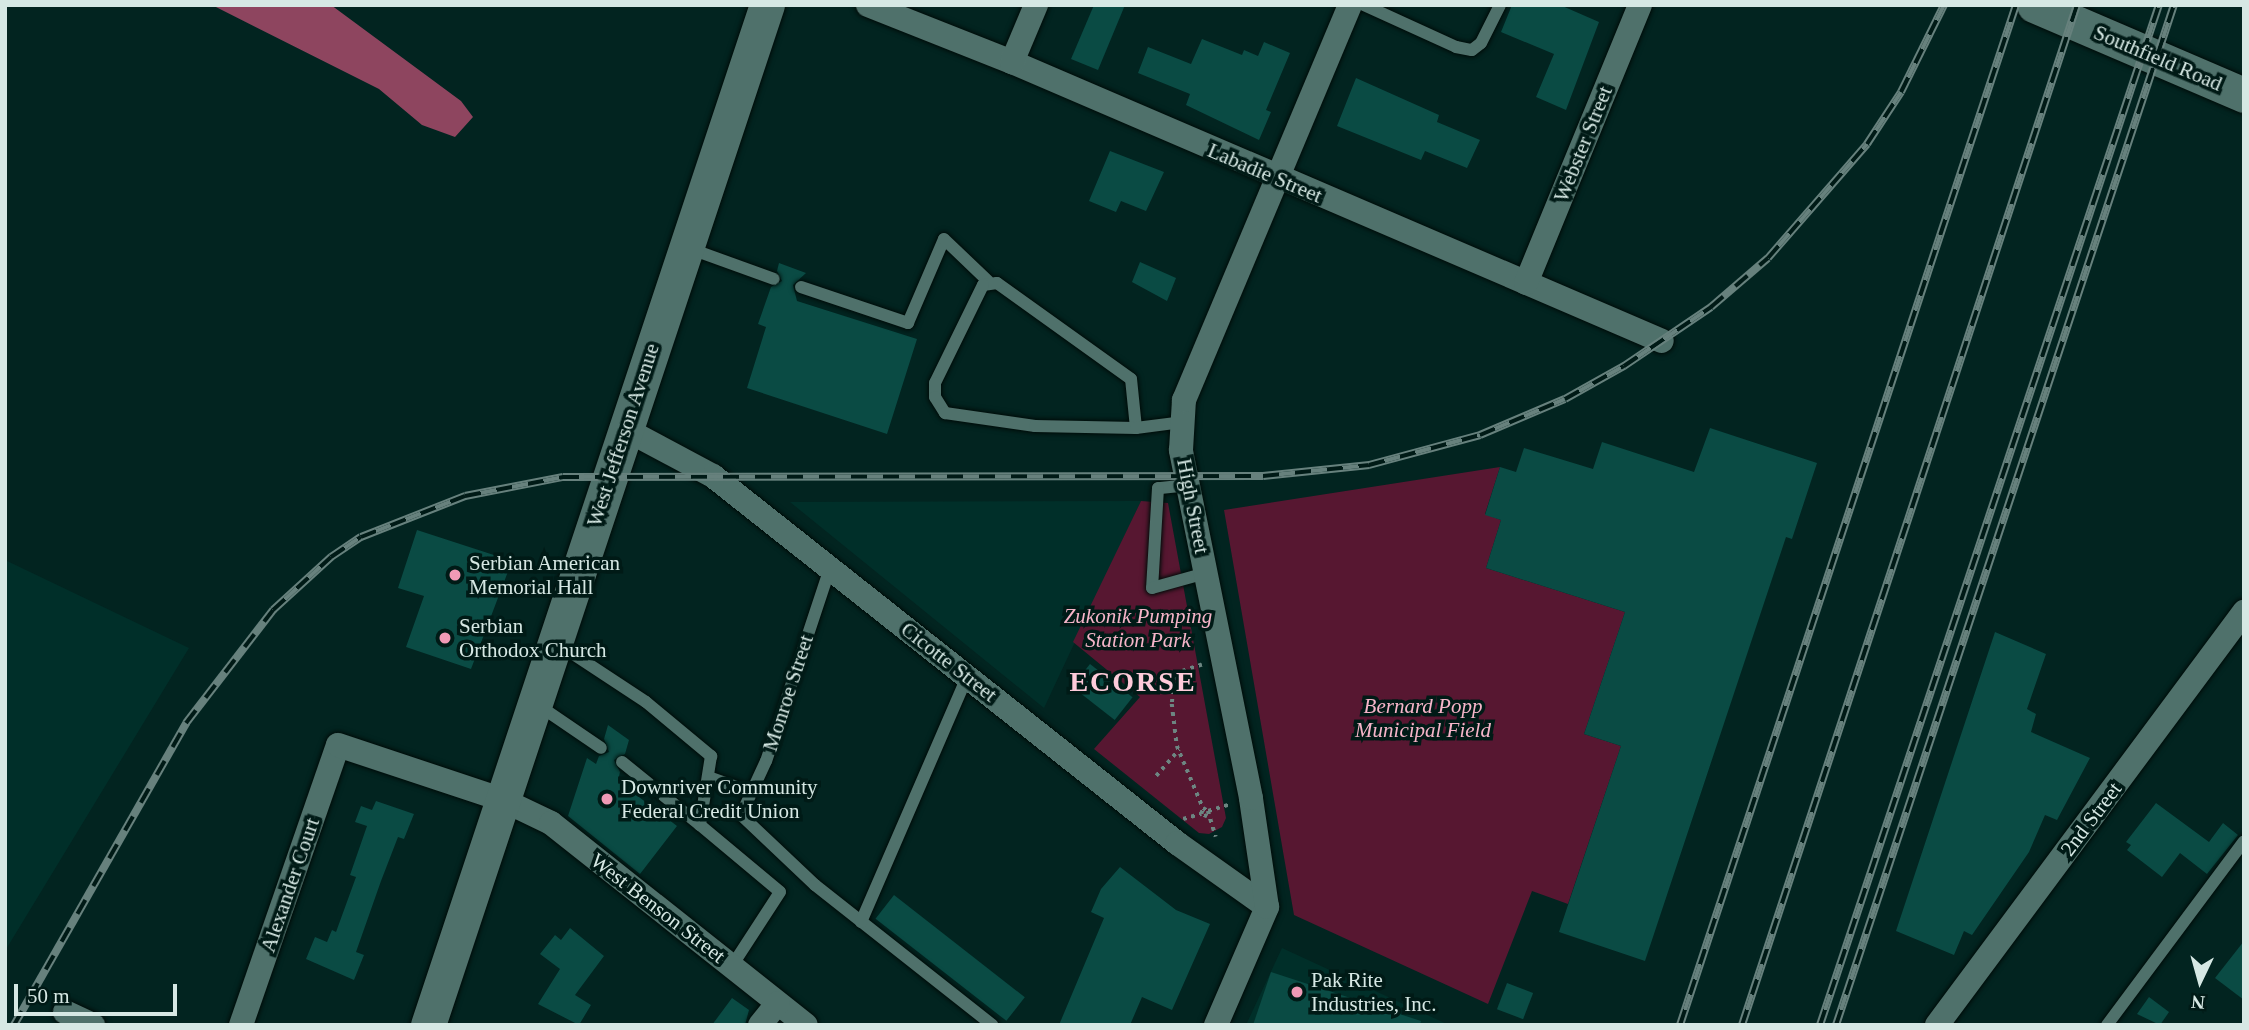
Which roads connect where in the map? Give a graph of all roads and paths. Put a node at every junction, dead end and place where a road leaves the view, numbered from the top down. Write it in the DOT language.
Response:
graph roads {
  1 [pos="767,5"];
  2 [pos="868,5"];
  3 [pos="1037,5"];
  4 [pos="1350,5"];
  5 [pos="1364,5"];
  6 [pos="1500,5"];
  7 [pos="2034,5"];
  8 [pos="1636,7"];
  9 [pos="1012,62"];
  10 [pos="2244,95"];
  11 [pos="1275,178"];
  12 [pos="685,247"];
  13 [pos="774,279"];
  14 [pos="988,281"];
  15 [pos="1526,283"];
  16 [pos="801,287"];
  17 [pos="1662,341"];
  18 [pos="1182,422"];
  19 [pos="1136,428"];
  20 [pos="625,429"];
  21 [pos="1189,485"];
  22 [pos="830,568"];
  23 [pos="1206,573"];
  24 [pos="2244,612"];
  25 [pos="555,642"];
  26 [pos="1203,665"];
  27 [pos="967,677"];
  28 [pos="535,703"];
  29 [pos="338,745"];
  30 [pos="601,748"];
  31 [pos="1179,750"];
  32 [pos="622,762"];
  33 [pos="1156,776"];
  34 [pos="711,778"];
  35 [pos="751,792"];
  36 [pos="503,800"];
  37 [pos="1228,806"];
  38 [pos="1204,811"];
  39 [pos="1177,821"];
  40 [pos="700,825"];
  41 [pos="1216,836"];
  42 [pos="2244,841"];
  43 [pos="1267,907"];
  44 [pos="861,922"];
  45 [pos="732,966"];
  46 [pos="778,1003"];
  47 [pos="65,1012"];
  48 [pos="93,1025"];
  49 [pos="241,1025"];
  50 [pos="428,1025"];
  51 [pos="760,1025"];
  52 [pos="806,1025"];
  53 [pos="992,1025"];
  54 [pos="1216,1025"];
  55 [pos="1937,1025"];
  56 [pos="2107,1025"];
  1 -- 12 [label="main road, West Jefferson Avenue"];
  2 -- 9 [label="street, Labadie Street"];
  3 -- 9 [label="street"];
  4 -- 11 [label="street, High Street"];
  5 -- 6 [label="lane"];
  7 -- 10 [label="main road, Southfield Road"];
  8 -- 15 [label="street, Webster Street"];
  9 -- 11 [label="street, Labadie Street"];
  11 -- 15 [label="street, Labadie Street"];
  11 -- 18 [label="street, High Street"];
  12 -- 13 [label="lane"];
  12 -- 20 [label="main road, West Jefferson Avenue"];
  14 -- 16 [label="lane"];
  14 -- 19 [label="lane"];
  14 -- 19 [label="lane"];
  15 -- 17 [label="street, Labadie Street"];
  18 -- 19 [label="lane"];
  18 -- 21 [label="street, High Street"];
  20 -- 22 [label="street, Cicotte Street"];
  20 -- 25 [label="main road, West Jefferson Avenue"];
  21 -- 23 [label="street, High Street"];
  21 -- 23 [label="lane"];
  22 -- 27 [label="street, Cicotte Street"];
  22 -- 35 [label="lane, Monroe Street"];
  23 -- 43 [label="street, High Street"];
  24 -- 55 [label="street, 2nd Street"];
  25 -- 28 [label="main road, West Jefferson Avenue"];
  25 -- 34 [label="lane"];
  26 -- 31 [label="path"];
  27 -- 43 [label="street, Cicotte Street"];
  27 -- 44 [label="lane"];
  28 -- 30 [label="lane"];
  28 -- 36 [label="main road, West Jefferson Avenue"];
  29 -- 36 [label="street, West Benson Street"];
  29 -- 49 [label="street, Alexander Court"];
  31 -- 33 [label="path"];
  31 -- 38 [label="path"];
  32 -- 40 [label="lane"];
  34 -- 35 [label="lane"];
  34 -- 40 [label="lane"];
  35 -- 44 [label="lane, Monroe Street"];
  36 -- 45 [label="street, West Benson Street"];
  36 -- 50 [label="main road, West Jefferson Avenue"];
  37 -- 38 [label="path"];
  38 -- 39 [label="path"];
  38 -- 41 [label="path"];
  40 -- 45 [label="lane"];
  42 -- 56 [label="lane"];
  43 -- 54 [label="street"];
  44 -- 53 [label="lane"];
  45 -- 46 [label="street, West Benson Street"];
  46 -- 51 [label="street"];
  46 -- 52 [label="street, West Benson Street"];
  47 -- 48 [label="street"];
}
